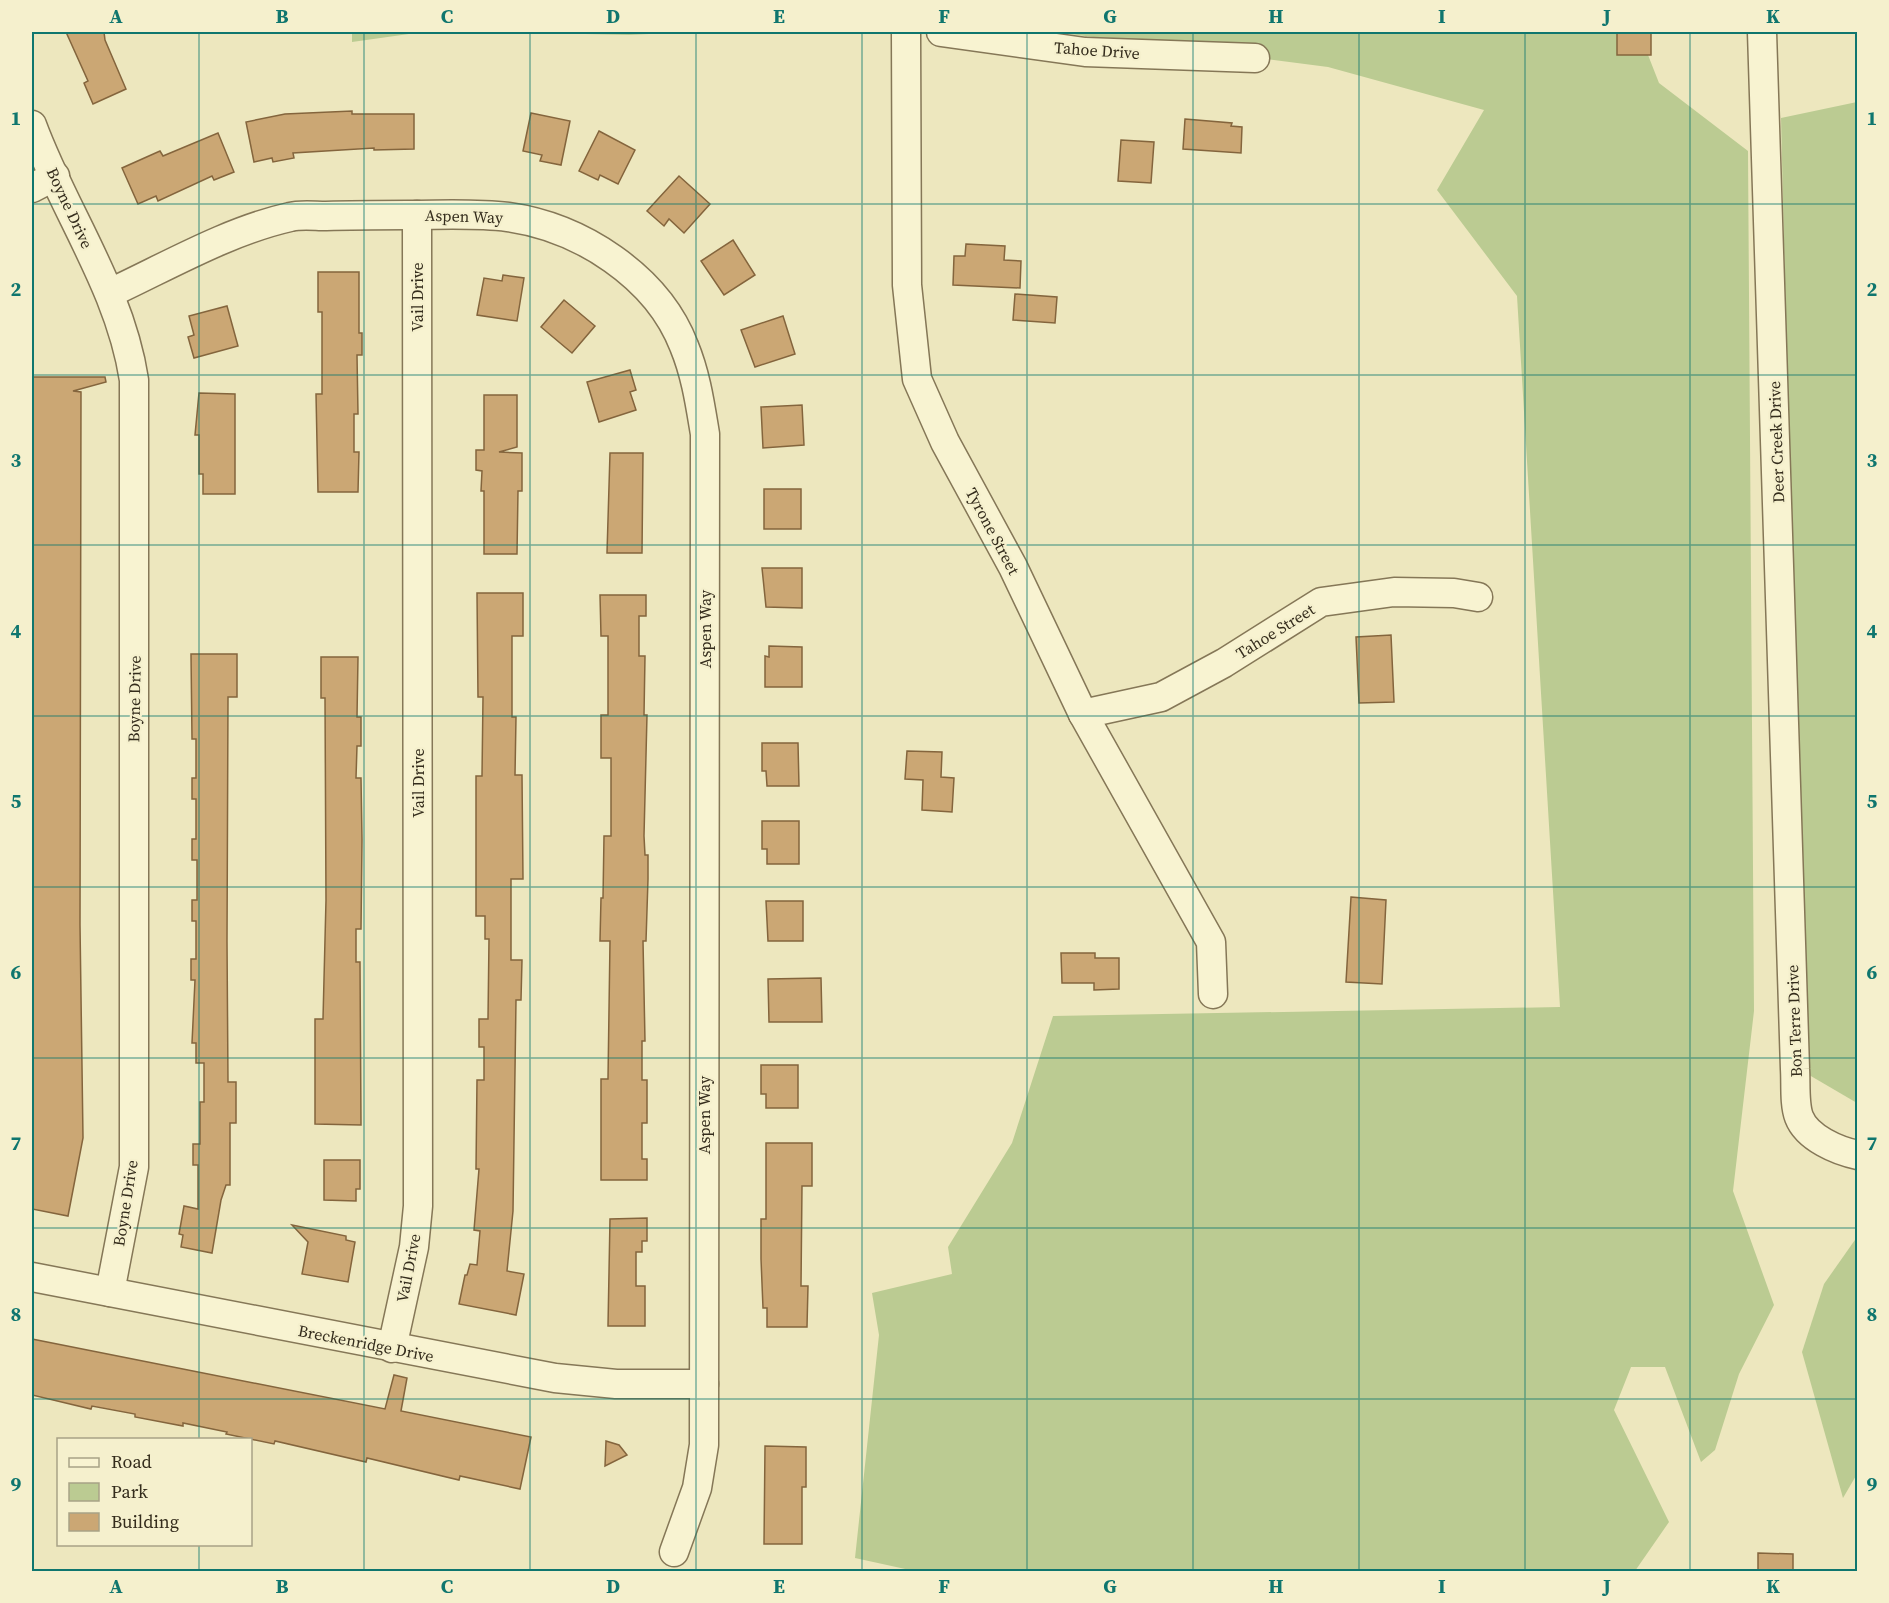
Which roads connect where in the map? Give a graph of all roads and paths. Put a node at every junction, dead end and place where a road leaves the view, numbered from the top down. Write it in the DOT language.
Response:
graph roads {
  1 [pos="906,32"];
  2 [pos="941,32"];
  3 [pos="1762,32"];
  4 [pos="1255,58"];
  5 [pos="32,126"];
  6 [pos="43,182"];
  7 [pos="417,215"];
  8 [pos="110,293"];
  9 [pos="1478,597"];
  10 [pos="1083,714"];
  11 [pos="1790,852"];
  12 [pos="1213,993"];
  13 [pos="1857,1155"];
  14 [pos="32,1277"];
  15 [pos="110,1292"];
  16 [pos="392,1348"];
  17 [pos="704,1384"];
  18 [pos="674,1552"];
  1 -- 10 [label="street, Tyrone Street"];
  2 -- 4 [label="street, Tahoe Drive"];
  3 -- 11 [label="street, Deer Creek Drive"];
  5 -- 6 [label="street, Boyne Drive"];
  6 -- 8 [label="street, Boyne Drive"];
  7 -- 8 [label="street, Aspen Way"];
  7 -- 16 [label="street, Vail Drive"];
  7 -- 17 [label="street, Aspen Way"];
  8 -- 15 [label="street, Boyne Drive"];
  9 -- 10 [label="street, Tahoe Street"];
  10 -- 12 [label="street, Tyrone Street"];
  11 -- 13 [label="street, Bon Terre Drive"];
  14 -- 15 [label="street, Breckenridge Drive"];
  15 -- 16 [label="street, Breckenridge Drive"];
  16 -- 17 [label="street, Breckenridge Drive"];
  17 -- 18 [label="street, Aspen Way"];
}
